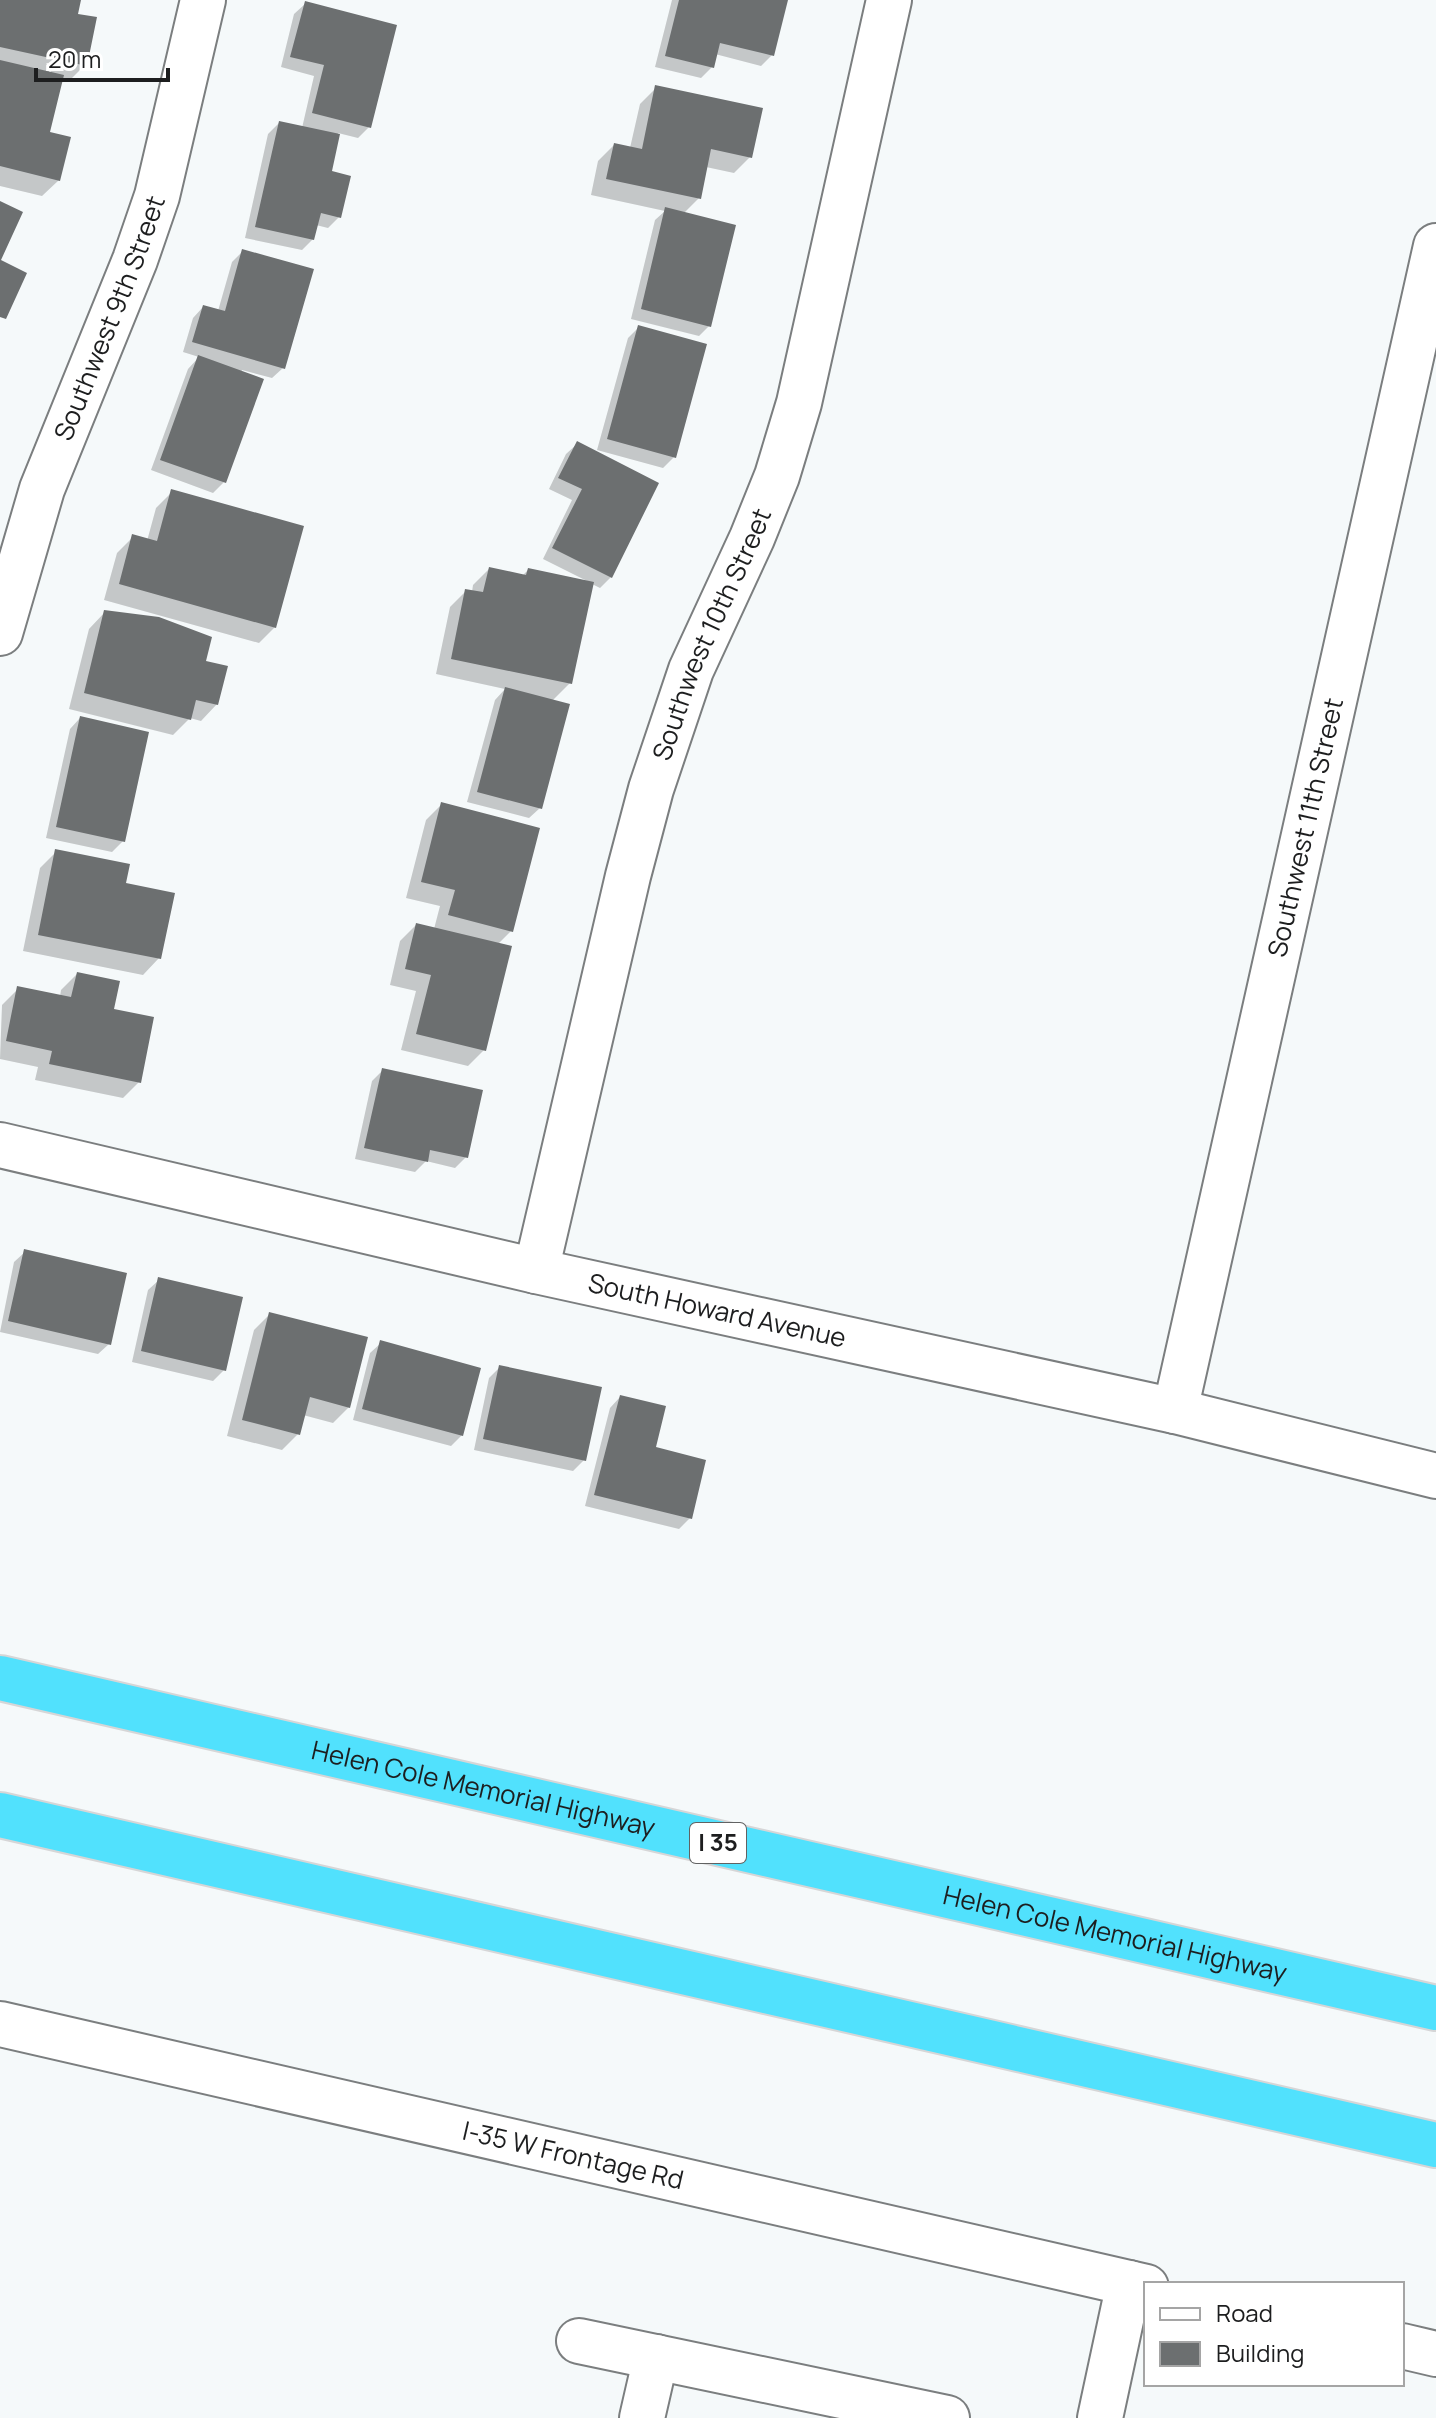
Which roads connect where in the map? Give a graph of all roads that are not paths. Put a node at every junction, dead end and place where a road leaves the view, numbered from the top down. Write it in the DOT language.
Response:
graph roads {
  1 [pos="203,0"];
  2 [pos="889,0"];
  3 [pos="1436,246"];
  4 [pos="0,633"];
  5 [pos="0,1145"];
  6 [pos="536,1271"];
  7 [pos="1175,1411"];
  8 [pos="1436,1476"];
  9 [pos="0,1678"];
  10 [pos="0,1815"];
  11 [pos="1436,2008"];
  12 [pos="0,2024"];
  13 [pos="1436,2145"];
  14 [pos="1138,2285"];
  15 [pos="579,2341"];
  16 [pos="1404,2346"];
  17 [pos="1436,2354"];
  18 [pos="656,2357"];
  19 [pos="642,2418"];
  20 [pos="947,2418"];
  21 [pos="1100,2418"];
  1 -- 4 [label="street, Southwest 9th Street"];
  2 -- 6 [label="street, Southwest 10th Street"];
  3 -- 7 [label="street, Southwest 11th Street"];
  5 -- 6 [label="street, South Howard Avenue"];
  6 -- 7 [label="street, South Howard Avenue"];
  7 -- 8 [label="street, South Howard Avenue"];
  9 -- 11 [label="highway, Helen Cole Memorial Highway / I 35"];
  10 -- 13 [label="highway"];
  12 -- 14 [label="street, I-35 W Frontage Rd"];
  14 -- 21 [label="street"];
  15 -- 18 [label="street"];
  16 -- 17 [label="street"];
  18 -- 19 [label="street"];
  18 -- 20 [label="street"];
}
